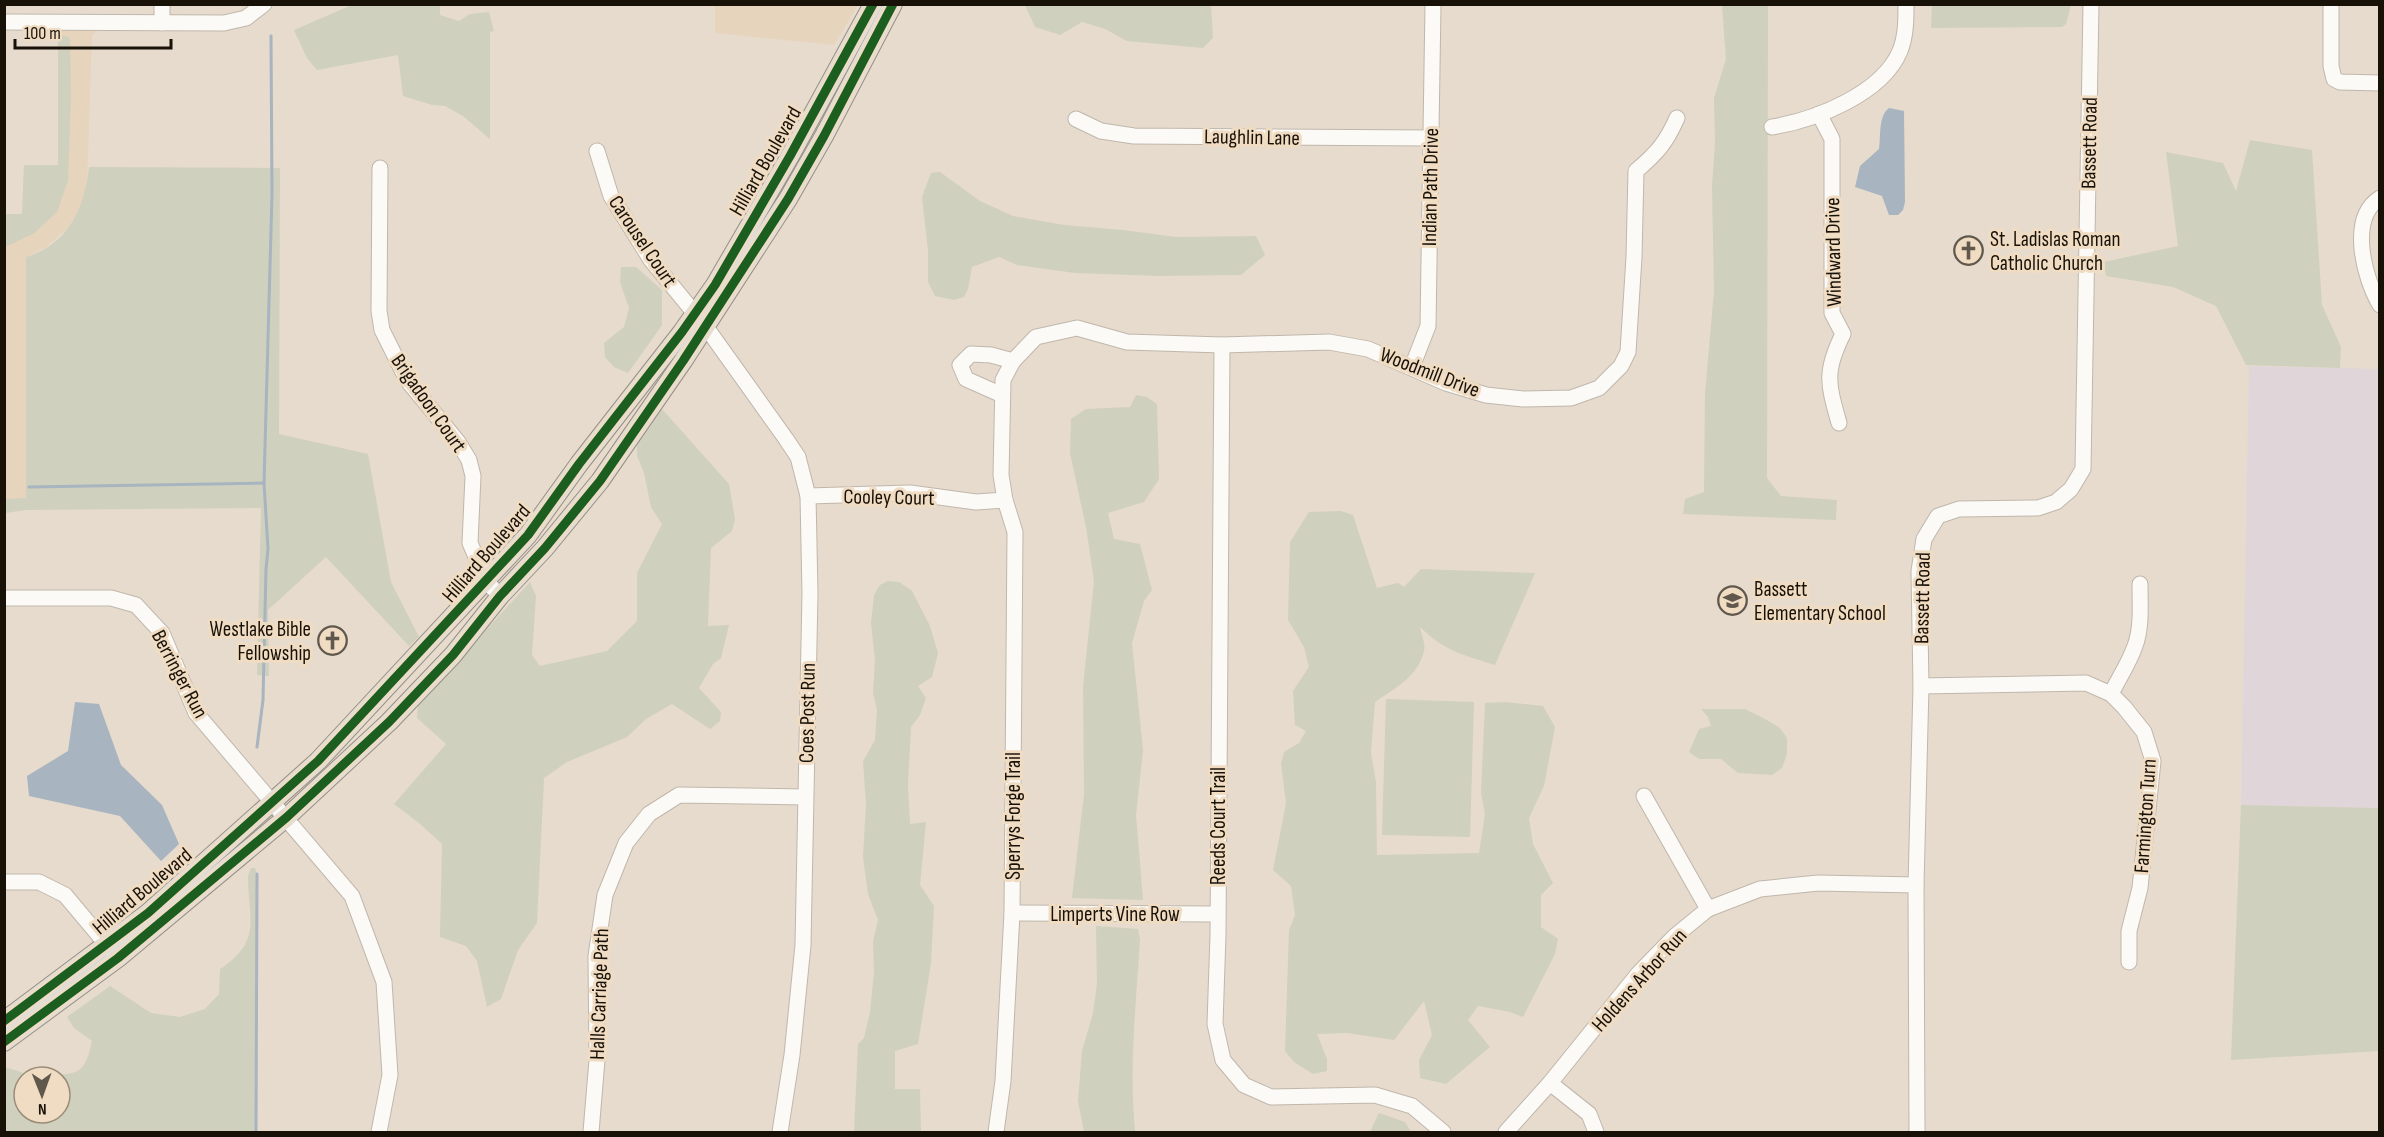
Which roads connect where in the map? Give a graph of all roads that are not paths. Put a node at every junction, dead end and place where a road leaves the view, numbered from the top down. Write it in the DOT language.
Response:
graph roads {
  1 [pos="162,4"];
  2 [pos="264,4"];
  3 [pos="873,4"];
  4 [pos="893,4"];
  5 [pos="1433,4"];
  6 [pos="1906,4"];
  7 [pos="2091,4"];
  8 [pos="2331,4"];
  9 [pos="4,22"];
  10 [pos="162,23"];
  11 [pos="2379,83"];
  12 [pos="1819,114"];
  13 [pos="1677,118"];
  14 [pos="1076,119"];
  15 [pos="1772,127"];
  16 [pos="1431,138"];
  17 [pos="597,151"];
  18 [pos="380,168"];
  19 [pos="2379,198"];
  20 [pos="2379,305"];
  21 [pos="702,321"];
  22 [pos="1222,345"];
  23 [pos="1013,361"];
  24 [pos="1412,367"];
  25 [pos="1002,395"];
  26 [pos="1839,423"];
  27 [pos="808,496"];
  28 [pos="1005,500"];
  29 [pos="487,582"];
  30 [pos="2140,584"];
  31 [pos="500,596"];
  32 [pos="4,598"];
  33 [pos="1921,686"];
  34 [pos="2111,694"];
  35 [pos="1644,796"];
  36 [pos="805,797"];
  37 [pos="273,802"];
  38 [pos="287,817"];
  39 [pos="4,882"];
  40 [pos="1916,885"];
  41 [pos="1708,909"];
  42 [pos="1012,913"];
  43 [pos="1217,914"];
  44 [pos="112,951"];
  45 [pos="2130,962"];
  46 [pos="4,1021"];
  47 [pos="4,1042"];
  48 [pos="1550,1083"];
  49 [pos="379,1132"];
  50 [pos="591,1132"];
  51 [pos="780,1132"];
  52 [pos="996,1132"];
  53 [pos="1443,1132"];
  54 [pos="1506,1132"];
  55 [pos="1596,1132"];
  56 [pos="1917,1132"];
  1 -- 10 [label="street"];
  2 -- 10 [label="street"];
  3 -- 21 [label="main road, Hilliard Boulevard"];
  4 -- 21 [label="main road, Hilliard Boulevard"];
  5 -- 16 [label="street, Indian Path Drive"];
  6 -- 12 [label="street"];
  7 -- 33 [label="street, Bassett Road"];
  8 -- 11 [label="street"];
  9 -- 10 [label="street"];
  12 -- 15 [label="street"];
  12 -- 26 [label="street, Windward Drive"];
  13 -- 24 [label="street, Woodmill Drive"];
  14 -- 16 [label="street, Laughlin Lane"];
  16 -- 24 [label="street, Indian Path Drive"];
  17 -- 21 [label="street, Carousel Court"];
  18 -- 29 [label="street, Brigadoon Court"];
  19 -- 20 [label="street"];
  21 -- 27 [label="street, Coes Post Run"];
  21 -- 29 [label="main road, Hilliard Boulevard"];
  21 -- 31 [label="main road, Hilliard Boulevard"];
  22 -- 23 [label="street, Woodmill Drive"];
  22 -- 24 [label="street, Woodmill Drive"];
  22 -- 43 [label="street, Reeds Court Trail"];
  23 -- 25 [label="street, Sperrys Forge Trail"];
  23 -- 25 [label="street"];
  25 -- 28 [label="street, Sperrys Forge Trail"];
  27 -- 28 [label="street, Cooley Court"];
  27 -- 36 [label="street, Coes Post Run"];
  28 -- 42 [label="street, Sperrys Forge Trail"];
  29 -- 31 [label="street, Brigadoon Court"];
  29 -- 37 [label="main road, Hilliard Boulevard"];
  30 -- 34 [label="street"];
  31 -- 38 [label="main road, Hilliard Boulevard"];
  32 -- 37 [label="street, Berringer Run"];
  33 -- 34 [label="street, Farmington Turn"];
  33 -- 40 [label="street, Bassett Road"];
  34 -- 45 [label="street, Farmington Turn"];
  35 -- 41 [label="street"];
  36 -- 50 [label="street, Halls Carriage Path"];
  36 -- 51 [label="street, Coes Post Run"];
  37 -- 38 [label="street, Berringer Run"];
  37 -- 44 [label="main road, Hilliard Boulevard"];
  38 -- 44 [label="main road, Hilliard Boulevard"];
  38 -- 49 [label="street, Berringer Run"];
  39 -- 44 [label="street"];
  40 -- 41 [label="street, Holdens Arbor Run"];
  40 -- 56 [label="street, Bassett Road"];
  41 -- 48 [label="street, Holdens Arbor Run"];
  42 -- 43 [label="street, Limperts Vine Row"];
  42 -- 52 [label="street, Sperrys Forge Trail"];
  43 -- 53 [label="street, Reeds Court Trail"];
  44 -- 46 [label="main road, Hilliard Boulevard"];
  44 -- 47 [label="main road, Hilliard Boulevard"];
  48 -- 54 [label="street, Holdens Arbor Run"];
  48 -- 55 [label="street"];
}
